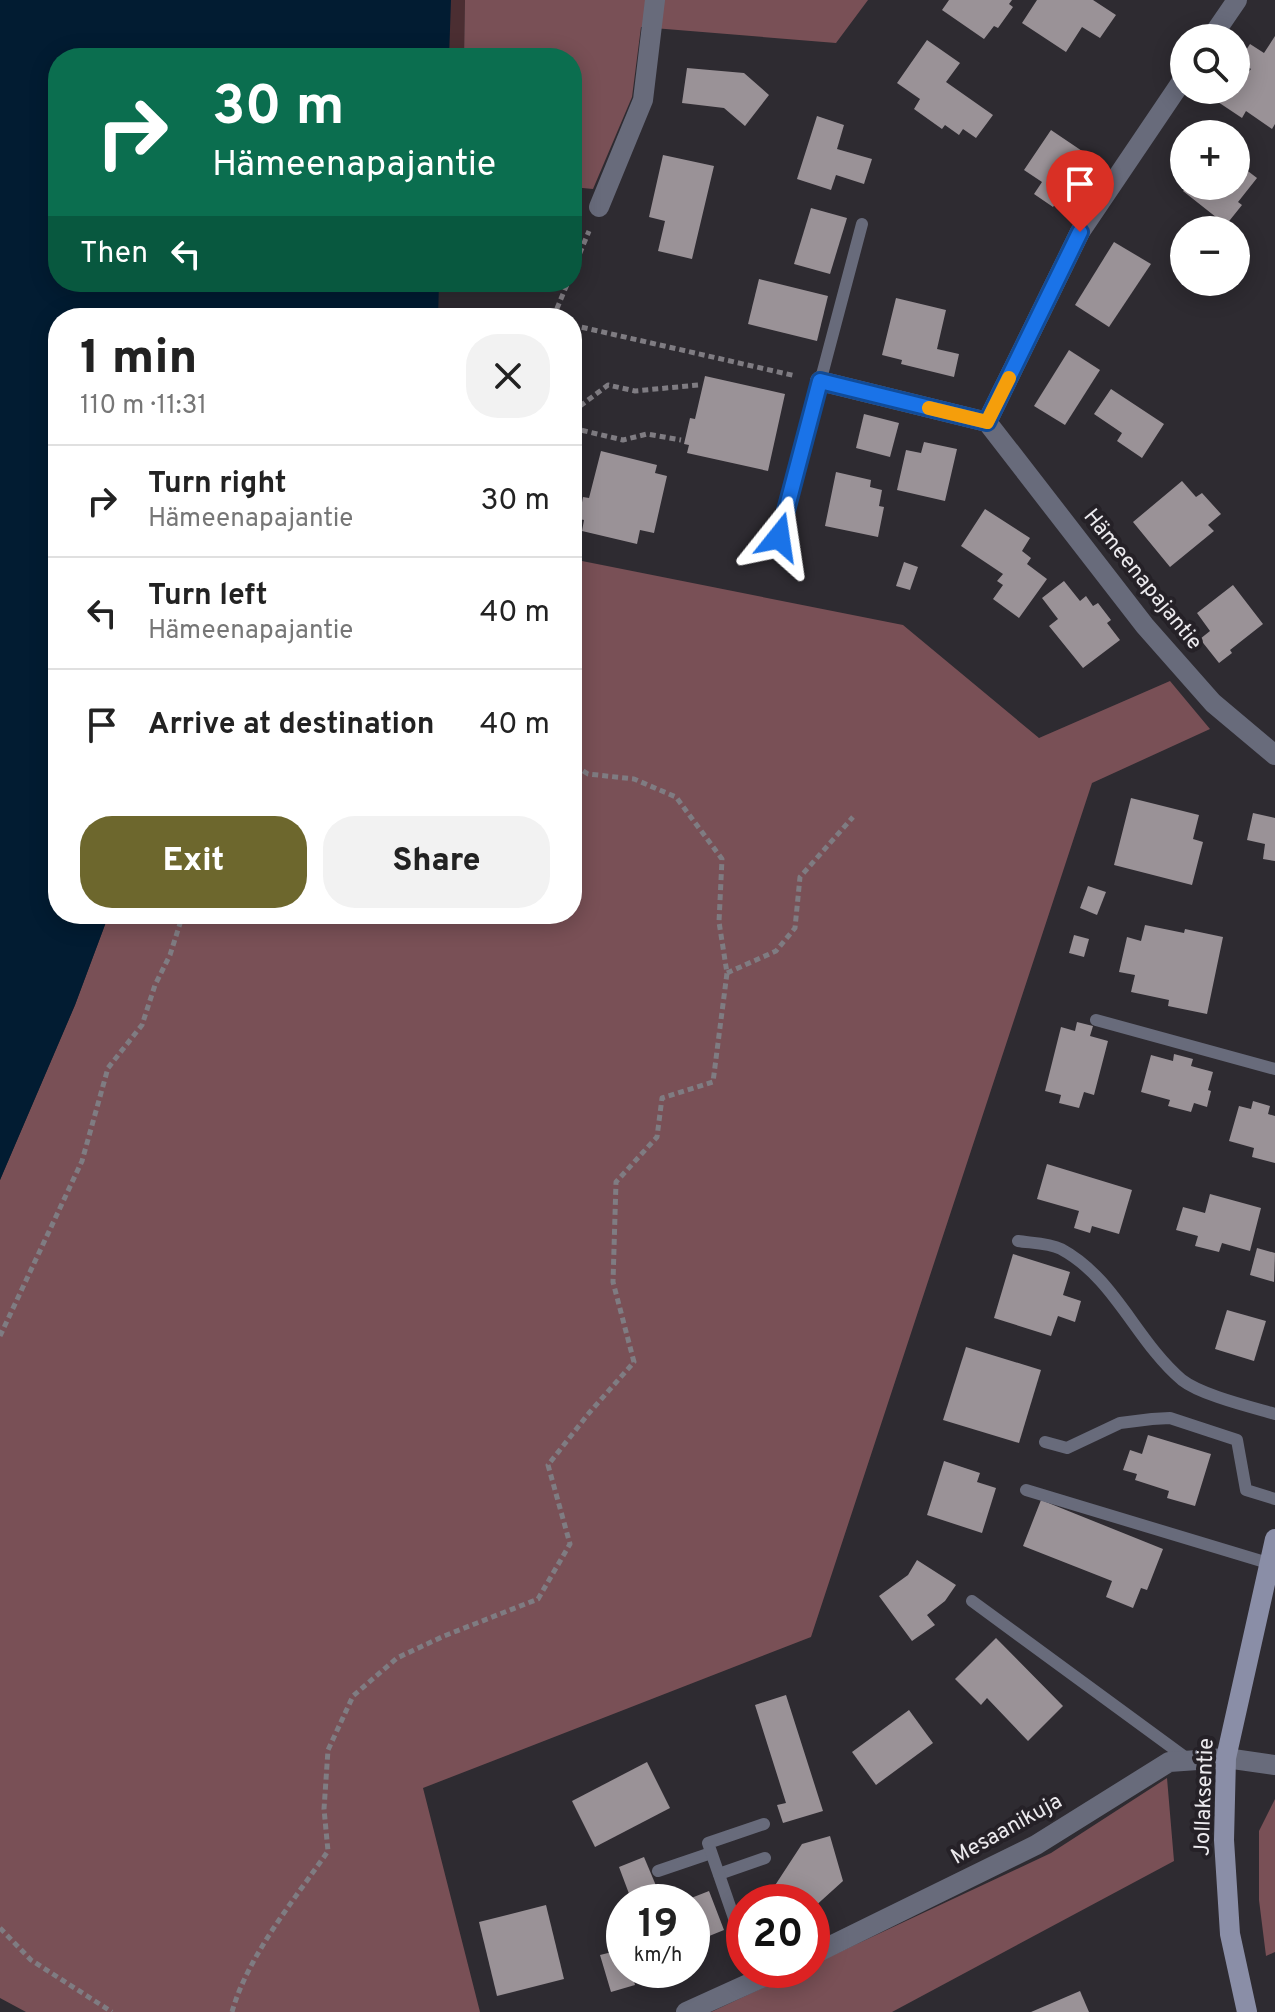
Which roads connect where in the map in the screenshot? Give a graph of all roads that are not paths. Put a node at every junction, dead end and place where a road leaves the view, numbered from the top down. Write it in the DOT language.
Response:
graph roads {
  1 [pos="655,0"];
  2 [pos="1237,0"];
  3 [pos="1221,24"];
  4 [pos="1170,99"];
  5 [pos="599,207"];
  6 [pos="862,224"];
  7 [pos="820,381"];
  8 [pos="987,422"];
  9 [pos="779,537"];
  10 [pos="1275,755"];
  11 [pos="1096,1020"];
  12 [pos="1275,1069"];
  13 [pos="1018,1241"];
  14 [pos="1275,1414"];
  15 [pos="1045,1442"];
  16 [pos="1026,1490"];
  17 [pos="1275,1499"];
  18 [pos="1275,1539"];
  19 [pos="1268,1563"];
  20 [pos="972,1601"];
  21 [pos="1226,1758"];
  22 [pos="1189,1760"];
  23 [pos="1275,1765"];
  24 [pos="764,1824"];
  25 [pos="711,1853"];
  26 [pos="765,1858"];
  27 [pos="658,1871"];
  28 [pos="719,1874"];
  29 [pos="726,1894"];
  30 [pos="830,1946"];
  31 [pos="730,1988"];
  32 [pos="686,2012"];
  33 [pos="1247,2012"];
  1 -- 5 [label="street"];
  2 -- 3 [label="street"];
  4 -- 8 [label="street"];
  6 -- 7 [label="lane"];
  7 -- 8 [label="street"];
  7 -- 9 [label="lane"];
  8 -- 10 [label="street, Hämeenapajantie"];
  11 -- 12 [label="lane"];
  13 -- 14 [label="lane"];
  15 -- 17 [label="lane"];
  16 -- 19 [label="lane"];
  18 -- 19 [label="main road, Jollaksentie"];
  19 -- 21 [label="main road, Jollaksentie"];
  20 -- 22 [label="lane"];
  21 -- 22 [label="street, Mesaanikuja"];
  21 -- 23 [label="street, Mesaanikuja"];
  21 -- 33 [label="main road, Jollaksentie"];
  22 -- 30 [label="street, Mesaanikuja"];
  24 -- 25 [label="lane"];
  25 -- 27 [label="lane"];
  25 -- 28 [label="lane"];
  26 -- 28 [label="lane"];
  28 -- 29 [label="lane"];
  31 -- 32 [label="street"];
}
